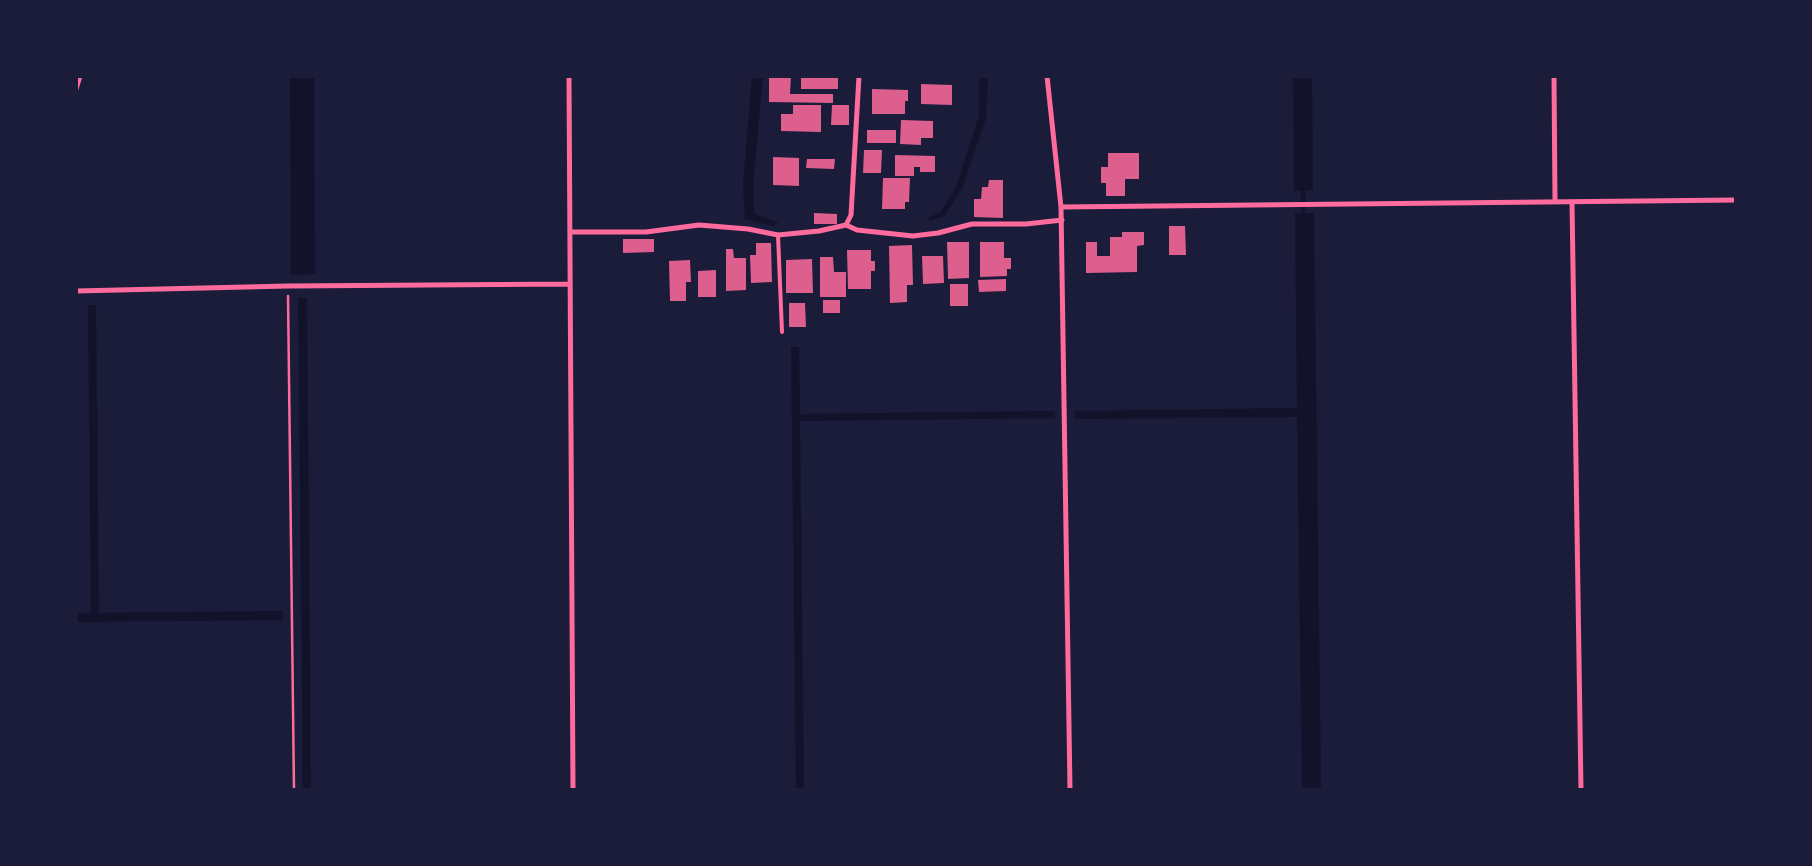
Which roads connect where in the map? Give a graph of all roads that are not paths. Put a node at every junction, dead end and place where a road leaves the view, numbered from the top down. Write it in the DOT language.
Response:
graph roads {
  1 [pos="80,76"];
  2 [pos="569,76"];
  3 [pos="859,76"];
  4 [pos="1047,76"];
  5 [pos="1554,76"];
  6 [pos="76,89"];
  7 [pos="1736,200"];
  8 [pos="1555,201"];
  9 [pos="1572,202"];
  10 [pos="1061,208"];
  11 [pos="1062,220"];
  12 [pos="846,225"];
  13 [pos="571,232"];
  14 [pos="778,235"];
  15 [pos="570,284"];
  16 [pos="76,290"];
  17 [pos="782,332"];
  18 [pos="573,790"];
  19 [pos="1070,790"];
  20 [pos="1581,790"];
  1 -- 6 [label="street"];
  2 -- 13 [label="street"];
  3 -- 12 [label="street"];
  4 -- 10 [label="street"];
  5 -- 8 [label="street"];
  7 -- 9 [label="street"];
  8 -- 9 [label="street"];
  8 -- 10 [label="street"];
  9 -- 20 [label="street"];
  10 -- 11 [label="street"];
  11 -- 12 [label="street"];
  11 -- 19 [label="street"];
  12 -- 14 [label="street"];
  13 -- 14 [label="street"];
  13 -- 15 [label="street"];
  14 -- 17 [label="lane"];
  15 -- 16 [label="street"];
  15 -- 18 [label="street"];
}
